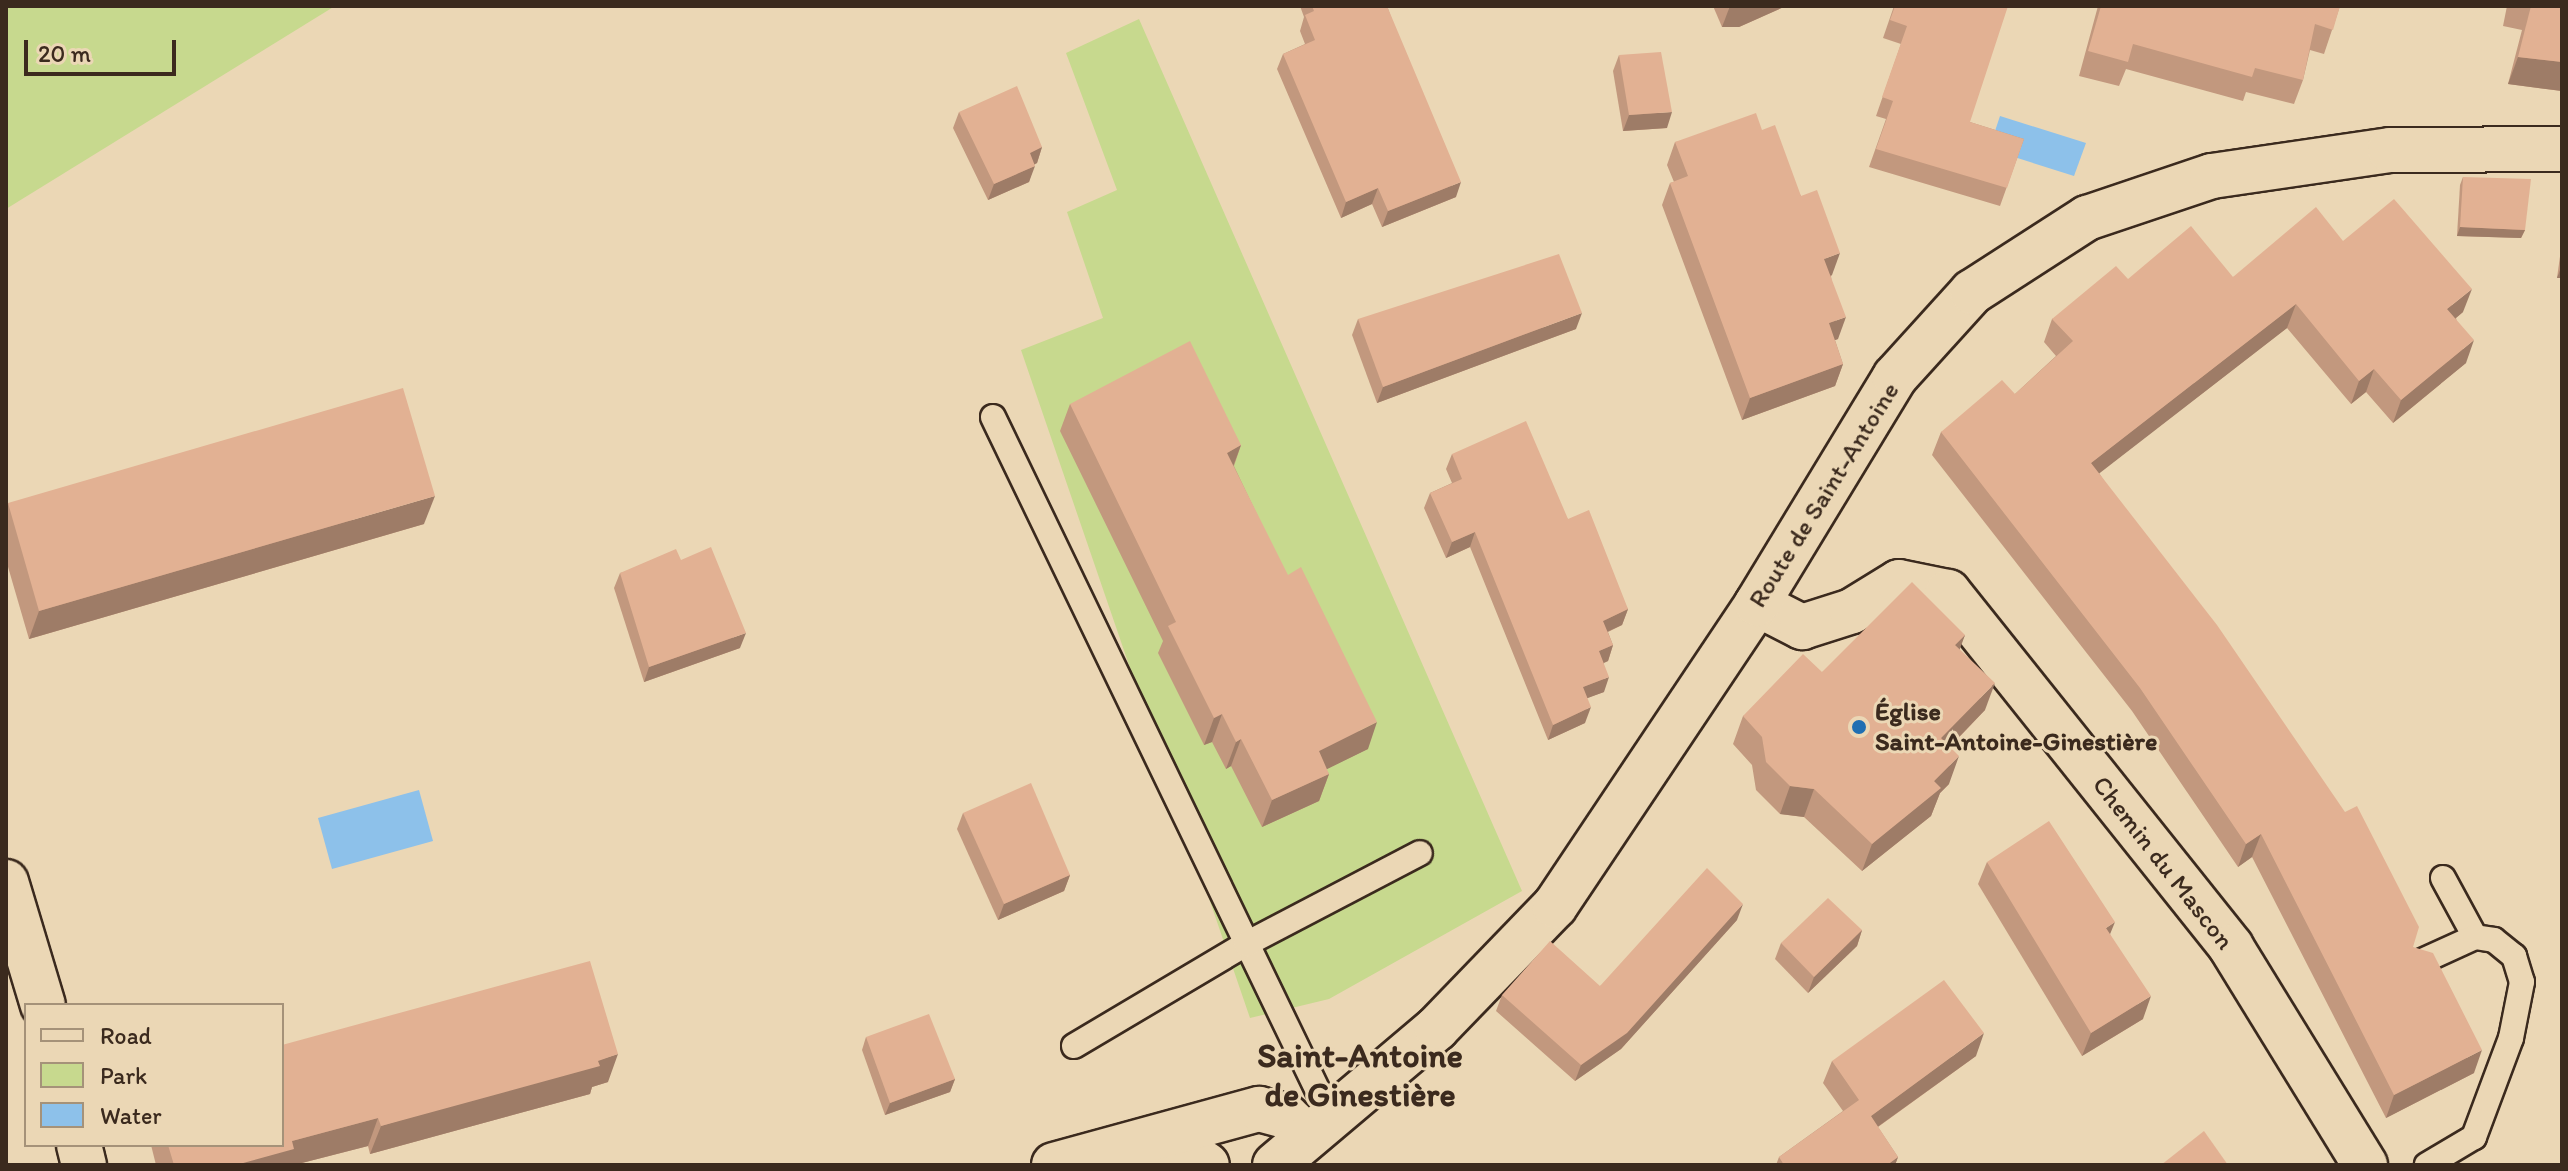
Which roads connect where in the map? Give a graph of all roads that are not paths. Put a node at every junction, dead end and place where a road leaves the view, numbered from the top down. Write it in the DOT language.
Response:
graph roads {
  1 [pos="2562,149"];
  2 [pos="993,417"];
  3 [pos="1757,604"];
  4 [pos="1420,853"];
  5 [pos="2443,878"];
  6 [pos="6,882"];
  7 [pos="2475,937"];
  8 [pos="1246,944"];
  9 [pos="2418,963"];
  10 [pos="42,1003"];
  11 [pos="1074,1046"];
  12 [pos="1319,1128"];
  13 [pos="1126,1144"];
  14 [pos="1054,1165"];
  15 [pos="1207,1165"];
  16 [pos="1275,1165"];
  17 [pos="2365,1165"];
  18 [pos="2427,1165"];
  1 -- 3 [label="street, Route de Saint-Antoine"];
  2 -- 8 [label="lane"];
  3 -- 12 [label="street, Route de Saint-Antoine"];
  3 -- 17 [label="street, Chemin du Mascon"];
  4 -- 8 [label="lane"];
  5 -- 7 [label="lane"];
  6 -- 10 [label="street"];
  7 -- 9 [label="lane"];
  7 -- 18 [label="lane"];
  8 -- 11 [label="lane"];
  8 -- 12 [label="lane"];
  12 -- 13 [label="street"];
  12 -- 16 [label="street, Route de Saint-Antoine"];
  13 -- 14 [label="street"];
  13 -- 15 [label="street"];
}
